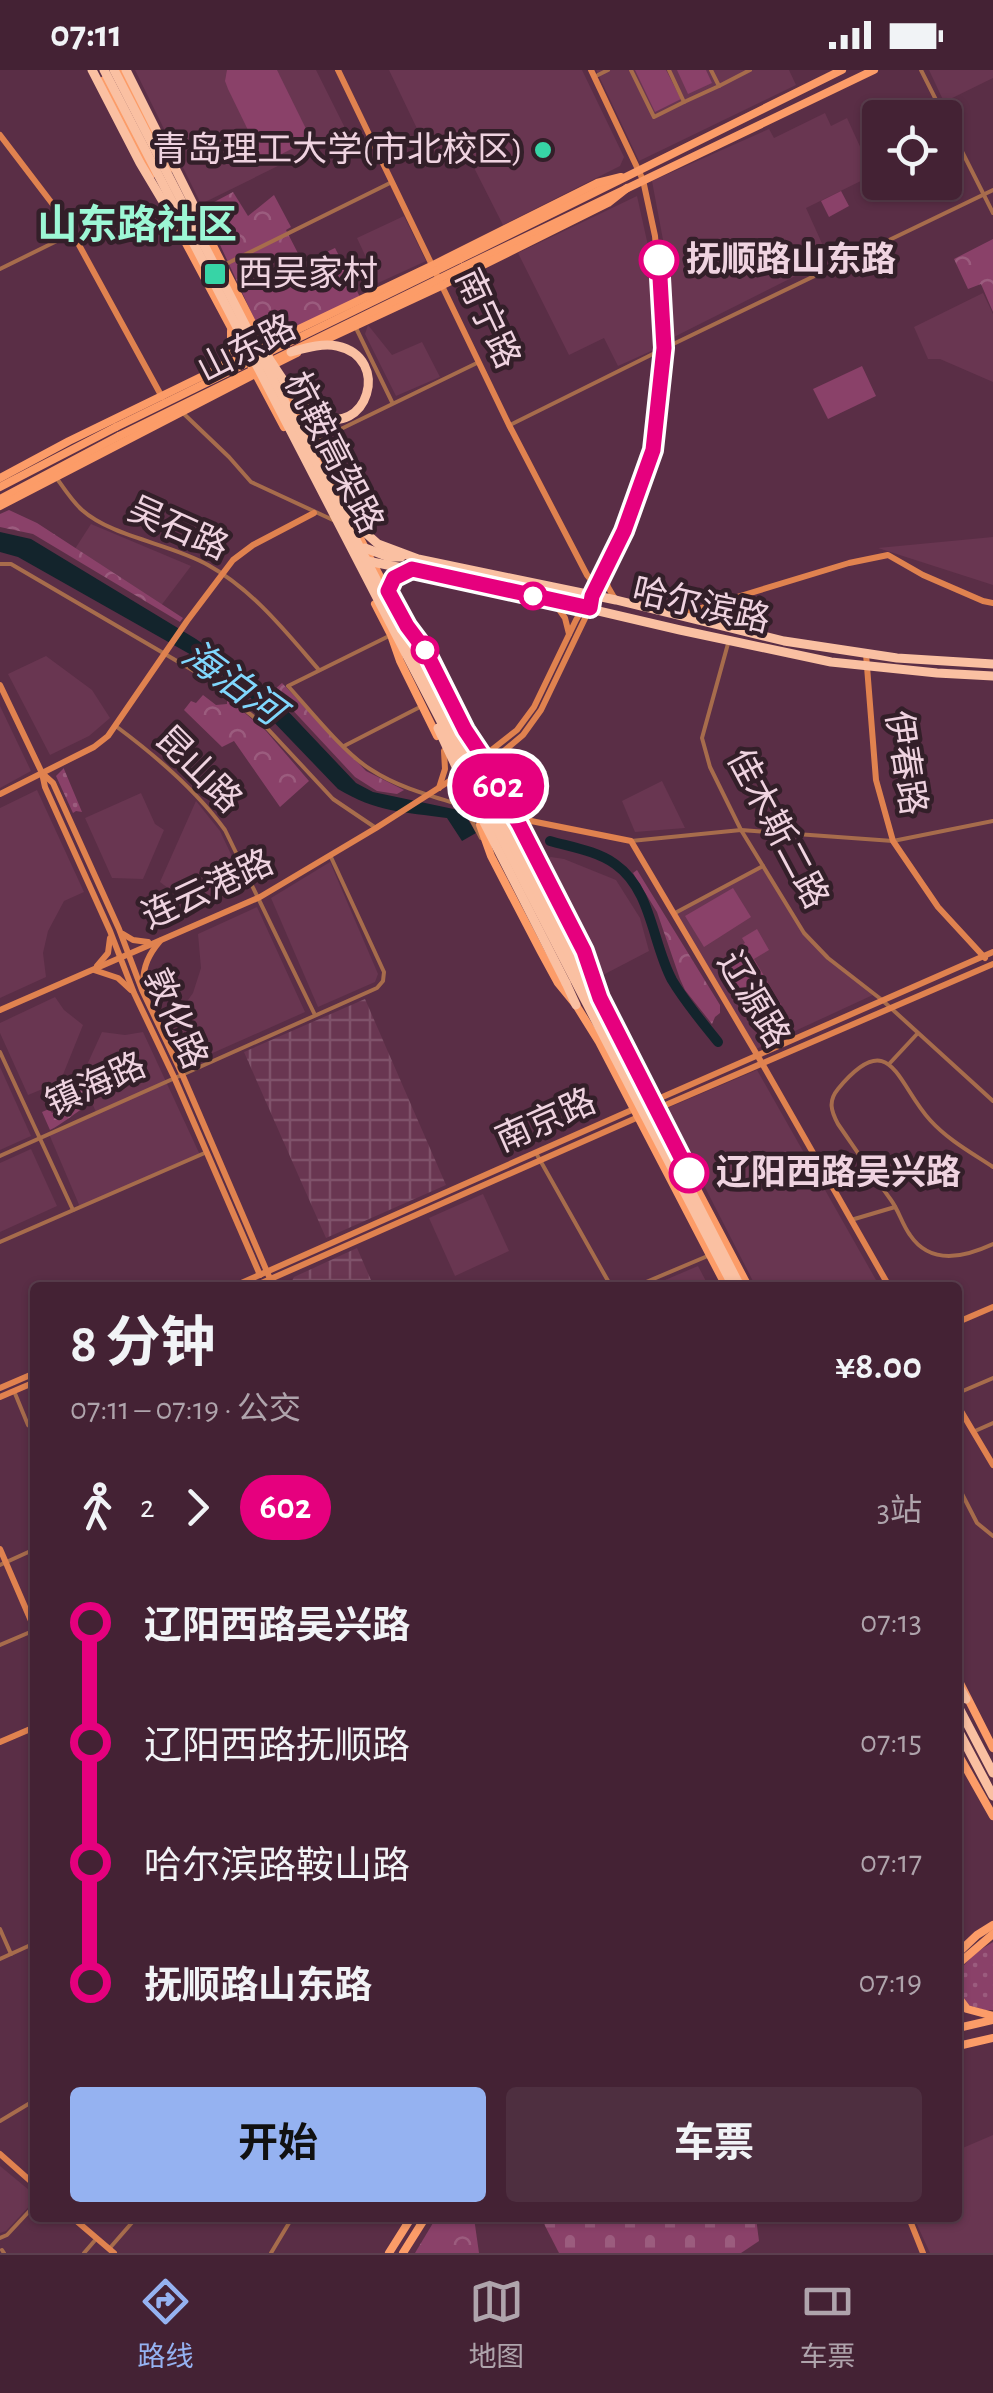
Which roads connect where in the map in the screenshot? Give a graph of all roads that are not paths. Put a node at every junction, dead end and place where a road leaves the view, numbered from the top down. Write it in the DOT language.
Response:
graph roads {
  1 [pos="92,70"];
  2 [pos="102,70"];
  3 [pos="120,70"];
  4 [pos="338,70"];
  5 [pos="608,70"];
  6 [pos="632,70"];
  7 [pos="668,70"];
  8 [pos="711,70"];
  9 [pos="750,70"];
  10 [pos="842,70"];
  11 [pos="874,70"];
  12 [pos="921,70"];
  13 [pos="595,74"];
  14 [pos="719,86"];
  15 [pos="684,102"];
  16 [pos="0,135"];
  17 [pos="637,170"];
  18 [pos="622,177"];
  19 [pos="643,180"];
  20 [pos="392,182"];
  21 [pos="627,188"];
  22 [pos="993,190"];
  23 [pos="984,195"];
  24 [pos="196,210"];
  25 [pos="993,213"];
  26 [pos="174,220"];
  27 [pos="73,232"];
  28 [pos="462,263"];
  29 [pos="224,265"];
  30 [pos="433,265"];
  31 [pos="0,269"];
  32 [pos="443,285"];
  33 [pos="355,326"];
  34 [pos="231,330"];
  35 [pos="255,334"];
  36 [pos="270,342"];
  37 [pos="664,348"];
  38 [pos="291,352"];
  39 [pos="245,356"];
  40 [pos="480,362"];
  41 [pos="224,365"];
  42 [pos="273,365"];
  43 [pos="254,374"];
  44 [pos="234,386"];
  45 [pos="265,393"];
  46 [pos="162,396"];
  47 [pos="392,404"];
  48 [pos="183,413"];
  49 [pos="509,425"];
  50 [pos="118,432"];
  51 [pos="312,442"];
  52 [pos="0,478"];
  53 [pos="56,478"];
  54 [pos="0,487"];
  55 [pos="0,498"];
  56 [pos="0,506"];
  57 [pos="314,513"];
  58 [pos="350,519"];
  59 [pos="333,520"];
  60 [pos="365,548"];
  61 [pos="352,558"];
  62 [pos="418,558"];
  63 [pos="372,562"];
  64 [pos="0,564"];
  65 [pos="412,569"];
  66 [pos="604,573"];
  67 [pos="223,574"];
  68 [pos="388,591"];
  69 [pos="594,591"];
  70 [pos="552,600"];
  71 [pos="616,600"];
  72 [pos="993,603"];
  73 [pos="586,608"];
  74 [pos="676,616"];
  75 [pos="570,634"];
  76 [pos="391,635"];
  77 [pos="729,640"];
  78 [pos="167,653"];
  79 [pos="866,654"];
  80 [pos="993,664"];
  81 [pos="867,666"];
  82 [pos="319,670"];
  83 [pos="993,676"];
  84 [pos="0,685"];
  85 [pos="430,691"];
  86 [pos="418,708"];
  87 [pos="117,727"];
  88 [pos="344,746"];
  89 [pos="444,751"];
  90 [pos="485,761"];
  91 [pos="42,773"];
  92 [pos="457,777"];
  93 [pos="438,789"];
  94 [pos="0,794"];
  95 [pos="427,796"];
  96 [pos="467,805"];
  97 [pos="517,821"];
  98 [pos="993,821"];
  99 [pos="379,826"];
  100 [pos="741,830"];
  101 [pos="893,841"];
  102 [pos="631,842"];
  103 [pos="330,855"];
  104 [pos="763,866"];
  105 [pos="260,898"];
  106 [pos="674,914"];
  107 [pos="115,930"];
  108 [pos="164,938"];
  109 [pos="993,952"];
  110 [pos="130,953"];
  111 [pos="983,956"];
  112 [pos="121,957"];
  113 [pos="993,964"];
  114 [pos="92,970"];
  115 [pos="138,991"];
  116 [pos="600,998"];
  117 [pos="882,1000"];
  118 [pos="576,1005"];
  119 [pos="890,1008"];
  120 [pos="0,1010"];
  121 [pos="316,1015"];
  122 [pos="918,1033"];
  123 [pos="0,1052"];
  124 [pos="757,1056"];
  125 [pos="890,1063"];
  126 [pos="763,1065"];
  127 [pos="178,1075"];
  128 [pos="992,1098"];
  129 [pos="653,1105"];
  130 [pos="635,1114"];
  131 [pos="39,1138"];
  132 [pos="206,1152"];
  133 [pos="0,1156"];
  134 [pos="538,1157"];
  135 [pos="993,1167"];
  136 [pos="896,1207"];
  137 [pos="73,1210"];
  138 [pos="852,1220"];
  139 [pos="0,1242"];
  140 [pos="993,1244"];
  141 [pos="728,1248"];
  142 [pos="710,1256"];
  143 [pos="266,1275"];
  144 [pos="247,1282"];
  145 [pos="257,1282"];
  146 [pos="270,1282"];
  147 [pos="609,1282"];
  148 [pos="647,1282"];
  149 [pos="733,1282"];
  150 [pos="735,1282"];
  151 [pos="736,1282"];
  152 [pos="887,1282"];
  153 [pos="993,1307"];
  154 [pos="962,1320"];
  155 [pos="30,1374"];
  156 [pos="993,1378"];
  157 [pos="30,1384"];
  158 [pos="0,1388"];
  159 [pos="14,1391"];
  160 [pos="962,1391"];
  161 [pos="0,1397"];
  162 [pos="962,1413"];
  163 [pos="993,1422"];
  164 [pos="30,1426"];
  165 [pos="973,1432"];
  166 [pos="993,1465"];
  167 [pos="962,1494"];
  168 [pos="993,1536"];
  169 [pos="0,1550"];
  170 [pos="30,1551"];
  171 [pos="3,1564"];
  172 [pos="30,1620"];
  173 [pos="30,1632"];
  174 [pos="0,1645"];
  175 [pos="962,1703"];
  176 [pos="30,1729"];
  177 [pos="962,1738"];
  178 [pos="0,1742"];
  179 [pos="993,1748"];
  180 [pos="962,1761"];
  181 [pos="993,1773"];
  182 [pos="993,1796"];
  183 [pos="993,1816"];
  184 [pos="993,1926"];
  185 [pos="0,1929"];
  186 [pos="993,1934"];
  187 [pos="30,1945"];
  188 [pos="962,1949"];
  189 [pos="12,1954"];
  190 [pos="0,1959"];
  191 [pos="962,1960"];
  192 [pos="962,2002"];
  193 [pos="993,2018"];
  194 [pos="962,2027"];
  195 [pos="993,2038"];
  196 [pos="962,2045"];
  197 [pos="30,2103"];
  198 [pos="0,2121"];
  199 [pos="0,2154"];
  200 [pos="30,2181"];
  201 [pos="30,2210"];
  202 [pos="77,2222"];
  203 [pos="133,2222"];
  204 [pos="289,2222"];
  205 [pos="409,2222"];
  206 [pos="422,2222"];
  207 [pos="910,2222"];
  208 [pos="0,2238"];
  209 [pos="97,2238"];
  210 [pos="112,2251"];
  211 [pos="84,2253"];
  212 [pos="270,2253"];
  213 [pos="390,2253"];
  214 [pos="403,2253"];
  215 [pos="923,2253"];
  1 -- 26 [label="highway"];
  2 -- 26 [label="main road"];
  2 -- 85 [label="highway, 杭鞍高架路, bridge"];
  3 -- 24 [label="highway"];
  3 -- 24 [label="main road"];
  3 -- 35 [label="highway, 杭鞍高架路, bridge"];
  4 -- 20 [label="main road, 南宁路"];
  5 -- 13 [label="street"];
  6 -- 15 [label="street"];
  7 -- 15 [label="street"];
  8 -- 14 [label="street"];
  9 -- 14 [label="street"];
  10 -- 17 [label="main road, 山东路"];
  11 -- 19 [label="main road, 山东路"];
  12 -- 23 [label="street"];
  13 -- 17 [label="main road"];
  14 -- 15 [label="street"];
  16 -- 27 [label="main road"];
  17 -- 18 [label="main road, 山东路"];
  17 -- 19 [label="main road"];
  18 -- 28 [label="main road, 山东路"];
  18 -- 30 [label="main road, 山东路"];
  19 -- 21 [label="main road, 山东路"];
  19 -- 37 [label="main road"];
  20 -- 29 [label="street"];
  20 -- 30 [label="main road, 南宁路"];
  21 -- 28 [label="main road, 山东路"];
  21 -- 32 [label="main road, 山东路"];
  22 -- 23 [label="street"];
  23 -- 25 [label="street"];
  23 -- 37 [label="street"];
  24 -- 29 [label="main road"];
  26 -- 34 [label="main road"];
  27 -- 31 [label="street"];
  27 -- 46 [label="main road"];
  28 -- 38 [label="main road, 山东路, bridge"];
  28 -- 50 [label="main road, 山东路, bridge"];
  29 -- 35 [label="main road"];
  30 -- 32 [label="main road, 南宁路"];
  30 -- 36 [label="main road, 山东路"];
  32 -- 33 [label="main road, 山东路"];
  32 -- 40 [label="main road, 南宁路"];
  33 -- 42 [label="main road, 山东路"];
  33 -- 47 [label="street"];
  34 -- 39 [label="main road"];
  34 -- 41 [label="main road"];
  35 -- 36 [label="main road"];
  35 -- 38 [label="highway, bridge"];
  35 -- 85 [label="highway, 杭鞍高架路, bridge"];
  36 -- 39 [label="main road, 山东路"];
  36 -- 42 [label="main road"];
  37 -- 49 [label="street"];
  37 -- 66 [label="main road"];
  38 -- 50 [label="main road, 山东路, bridge"];
  39 -- 41 [label="main road, 山东路"];
  39 -- 43 [label="main road"];
  40 -- 47 [label="street"];
  40 -- 49 [label="main road, 南宁路"];
  41 -- 46 [label="main road, 山东路"];
  42 -- 43 [label="main road, 山东路"];
  42 -- 51 [label="main road"];
  43 -- 44 [label="main road, 山东路"];
  43 -- 45 [label="main road"];
  44 -- 45 [label="main road"];
  44 -- 48 [label="main road, 山东路"];
  45 -- 59 [label="main road"];
  46 -- 48 [label="main road"];
  46 -- 52 [label="main road, 山东路"];
  47 -- 51 [label="street"];
  48 -- 53 [label="main road, 山东路"];
  48 -- 57 [label="street"];
  49 -- 69 [label="main road, 南宁路"];
  50 -- 54 [label="main road, 山东路"];
  50 -- 55 [label="main road, 山东路"];
  51 -- 58 [label="main road"];
  53 -- 56 [label="main road, 山东路"];
  53 -- 67 [label="street, 吴石路"];
  57 -- 59 [label="street"];
  57 -- 67 [label="main road"];
  58 -- 60 [label="main road"];
  58 -- 62 [label="highway, 哈尔滨路"];
  59 -- 61 [label="main road"];
  60 -- 61 [label="highway"];
  60 -- 62 [label="highway, 哈尔滨路"];
  60 -- 63 [label="main road"];
  61 -- 63 [label="highway, 哈尔滨路"];
  61 -- 76 [label="main road"];
  62 -- 69 [label="highway, 哈尔滨路"];
  63 -- 65 [label="highway, 哈尔滨路"];
  63 -- 68 [label="main road"];
  64 -- 78 [label="street"];
  65 -- 68 [label="highway"];
  65 -- 70 [label="highway, 哈尔滨路"];
  66 -- 69 [label="main road"];
  66 -- 71 [label="main road"];
  67 -- 78 [label="main road"];
  67 -- 82 [label="street, 吴石路"];
  68 -- 90 [label="main road"];
  69 -- 71 [label="highway, 哈尔滨路"];
  69 -- 73 [label="main road"];
  70 -- 73 [label="highway, 哈尔滨路"];
  70 -- 75 [label="main road"];
  71 -- 74 [label="highway, 哈尔滨路"];
  72 -- 74 [label="main road"];
  73 -- 75 [label="main road"];
  73 -- 77 [label="highway, 哈尔滨路"];
  73 -- 90 [label="main road"];
  74 -- 79 [label="highway, 哈尔滨路"];
  75 -- 90 [label="main road"];
  76 -- 82 [label="street"];
  76 -- 89 [label="main road"];
  77 -- 81 [label="highway, 哈尔滨路"];
  77 -- 100 [label="street, 佳木斯二路"];
  78 -- 87 [label="main road"];
  78 -- 99 [label="street"];
  79 -- 80 [label="highway, 哈尔滨路"];
  79 -- 81 [label="main road, 伊春路"];
  81 -- 83 [label="highway, 哈尔滨路"];
  81 -- 101 [label="main road, 伊春路"];
  82 -- 88 [label="street"];
  84 -- 91 [label="main road, 敦化路"];
  85 -- 116 [label="highway, bridge"];
  85 -- 118 [label="highway, bridge"];
  85 -- 150 [label="highway, 杭鞍高架路, bridge"];
  86 -- 88 [label="street"];
  87 -- 91 [label="main road"];
  87 -- 105 [label="street, 昆山路"];
  88 -- 95 [label="street"];
  89 -- 92 [label="main road"];
  89 -- 93 [label="main road"];
  90 -- 92 [label="main road, 连云港路"];
  90 -- 97 [label="main road"];
  91 -- 94 [label="main road"];
  91 -- 107 [label="main road, 敦化路"];
  92 -- 93 [label="main road, 连云港路"];
  92 -- 96 [label="main road"];
  93 -- 95 [label="main road, 连云港路"];
  95 -- 96 [label="street"];
  95 -- 99 [label="main road, 连云港路"];
  96 -- 118 [label="main road, bridge"];
  97 -- 102 [label="main road"];
  97 -- 116 [label="main road, bridge"];
  98 -- 101 [label="street"];
  99 -- 103 [label="main road, 连云港路"];
  100 -- 101 [label="street"];
  100 -- 102 [label="street"];
  100 -- 104 [label="street, 佳木斯二路"];
  101 -- 111 [label="main road, 伊春路"];
  102 -- 106 [label="main road, 辽源路"];
  103 -- 105 [label="main road, 连云港路"];
  103 -- 121 [label="street, 镇海路"];
  104 -- 106 [label="street"];
  104 -- 117 [label="street, 佳木斯二路"];
  105 -- 108 [label="main road, 连云港路"];
  105 -- 121 [label="street, 昆山路"];
  106 -- 124 [label="main road, 辽源路"];
  107 -- 108 [label="main road"];
  107 -- 110 [label="main road, 敦化路"];
  107 -- 112 [label="main road, 敦化路"];
  107 -- 114 [label="main road"];
  108 -- 110 [label="main road, 连云港路"];
  108 -- 115 [label="main road"];
  109 -- 111 [label="main road, 南京路"];
  110 -- 112 [label="main road, 连云港路"];
  110 -- 115 [label="main road, 敦化路"];
  111 -- 113 [label="main road, 伊春路"];
  111 -- 117 [label="main road, 南京路"];
  112 -- 114 [label="main road, 连云港路"];
  112 -- 115 [label="main road, 敦化路"];
  113 -- 119 [label="main road, 南京路"];
  114 -- 115 [label="main road"];
  114 -- 120 [label="main road, 连云港路"];
  115 -- 127 [label="main road, 敦化路"];
  116 -- 129 [label="main road"];
  117 -- 119 [label="street, 佳木斯二路"];
  117 -- 124 [label="main road, 南京路"];
  118 -- 130 [label="main road"];
  119 -- 122 [label="street, 佳木斯二路"];
  119 -- 126 [label="main road, 南京路"];
  121 -- 127 [label="street, 镇海路"];
  122 -- 125 [label="street"];
  122 -- 128 [label="street, 佳木斯二路"];
  123 -- 131 [label="street"];
  124 -- 126 [label="main road, 辽源路"];
  124 -- 129 [label="main road, 南京路"];
  125 -- 135 [label="street"];
  125 -- 136 [label="street"];
  126 -- 129 [label="main road, 南京路"];
  126 -- 138 [label="main road, 辽源路"];
  127 -- 131 [label="street, 镇海路"];
  127 -- 132 [label="main road, 敦化路"];
  127 -- 143 [label="main road, 敦化路"];
  129 -- 130 [label="main road, 南京路"];
  129 -- 141 [label="main road"];
  130 -- 134 [label="main road, 南京路"];
  130 -- 142 [label="main road"];
  131 -- 133 [label="street, 镇海路"];
  131 -- 137 [label="street"];
  132 -- 137 [label="street"];
  132 -- 143 [label="main road, 敦化路"];
  134 -- 143 [label="main road, 南京路"];
  134 -- 147 [label="street"];
  136 -- 138 [label="street"];
  136 -- 140 [label="street"];
  137 -- 139 [label="street"];
  138 -- 152 [label="main road, 辽源路"];
  141 -- 142 [label="street"];
  141 -- 151 [label="main road"];
  142 -- 148 [label="street"];
  142 -- 149 [label="main road"];
  143 -- 144 [label="main road, 南京路"];
  143 -- 145 [label="main road, 南京路"];
  143 -- 146 [label="main road, 敦化路"];
  153 -- 154 [label="main road"];
  155 -- 158 [label="main road"];
  156 -- 160 [label="street"];
  157 -- 159 [label="main road"];
  159 -- 161 [label="main road"];
  159 -- 164 [label="street"];
  162 -- 165 [label="main road"];
  163 -- 165 [label="street"];
  165 -- 166 [label="main road"];
  167 -- 168 [label="street"];
  169 -- 171 [label="main road"];
  170 -- 171 [label="street"];
  171 -- 172 [label="main road"];
  173 -- 174 [label="street"];
  175 -- 179 [label="main road"];
  175 -- 181 [label="highway"];
  176 -- 178 [label="main road"];
  177 -- 182 [label="highway"];
  180 -- 183 [label="main road"];
  184 -- 188 [label="main road"];
  185 -- 189 [label="street"];
  186 -- 191 [label="main road"];
  187 -- 189 [label="street"];
  189 -- 190 [label="street"];
  192 -- 193 [label="main road"];
  193 -- 194 [label="main road"];
  195 -- 196 [label="main road"];
  197 -- 198 [label="street"];
  199 -- 200 [label="main road"];
  201 -- 208 [label="street"];
  202 -- 209 [label="main road"];
  203 -- 210 [label="street"];
  204 -- 212 [label="street"];
  205 -- 213 [label="main road"];
  206 -- 214 [label="main road"];
  207 -- 215 [label="main road"];
  209 -- 210 [label="main road"];
  209 -- 211 [label="street"];
}
